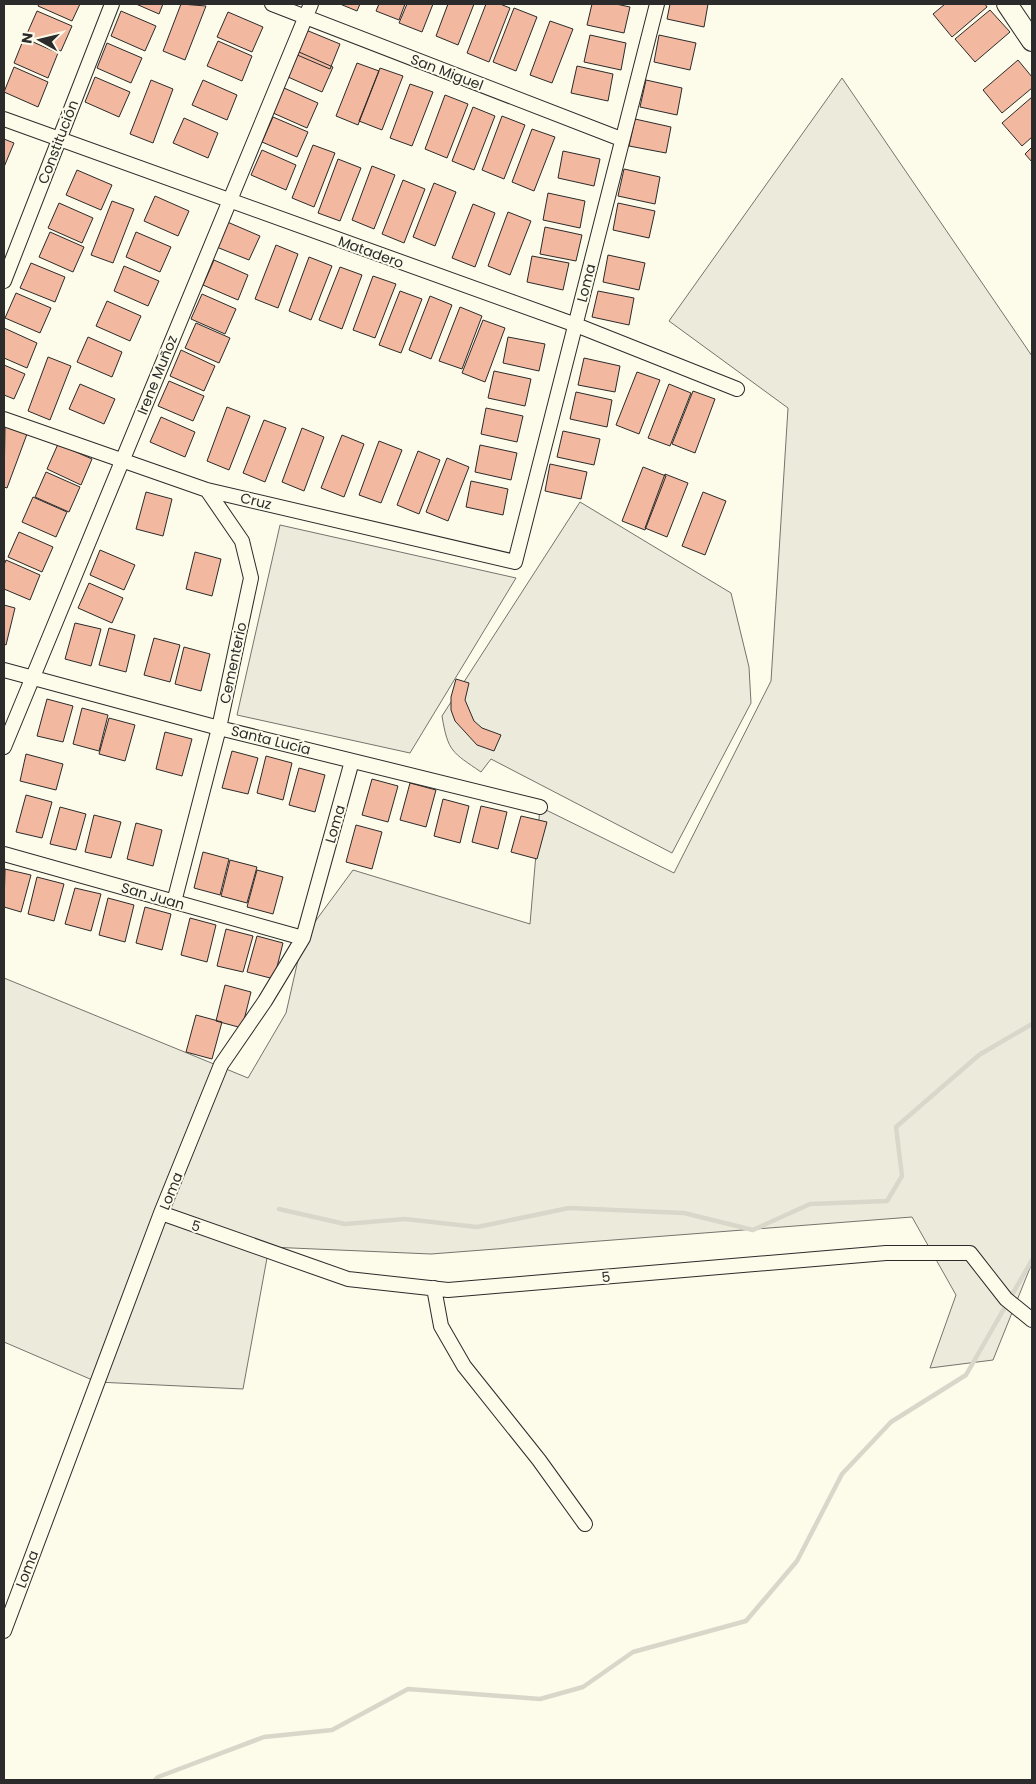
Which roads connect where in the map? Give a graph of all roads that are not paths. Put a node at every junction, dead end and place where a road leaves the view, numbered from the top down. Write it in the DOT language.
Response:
graph roads {
  1 [pos="112,4"];
  2 [pos="272,4"];
  3 [pos="311,4"];
  4 [pos="657,4"];
  5 [pos="1007,4"];
  6 [pos="306,17"];
  7 [pos="1032,41"];
  8 [pos="4,119"];
  9 [pos="621,139"];
  10 [pos="59,140"];
  11 [pos="230,201"];
  12 [pos="4,281"];
  13 [pos="576,325"];
  14 [pos="737,389"];
  15 [pos="4,419"];
  16 [pos="122,461"];
  17 [pos="207,490"];
  18 [pos="515,562"];
  19 [pos="4,670"];
  20 [pos="32,678"];
  21 [pos="219,728"];
  22 [pos="4,747"];
  23 [pos="352,761"];
  24 [pos="540,807"];
  25 [pos="4,854"];
  26 [pos="174,902"];
  27 [pos="302,938"];
  28 [pos="161,1213"];
  29 [pos="434,1288"];
  30 [pos="1032,1320"];
  31 [pos="584,1524"];
  32 [pos="4,1630"];
  1 -- 10 [label="street, Constitución"];
  2 -- 6 [label="street, San Miguel"];
  3 -- 6 [label="street, Irene Muñoz"];
  4 -- 9 [label="street, Loma"];
  5 -- 7 [label="main road"];
  6 -- 9 [label="street, San Miguel"];
  6 -- 11 [label="street, Irene Muñoz"];
  8 -- 10 [label="street, Matadero"];
  9 -- 13 [label="street, Loma"];
  10 -- 11 [label="street, Matadero"];
  10 -- 12 [label="street, Constitución"];
  11 -- 13 [label="street, Matadero"];
  11 -- 16 [label="street, Irene Muñoz"];
  13 -- 14 [label="street, Matadero"];
  13 -- 18 [label="street, Loma"];
  15 -- 16 [label="street, Cruz"];
  16 -- 17 [label="street, Cruz"];
  16 -- 20 [label="street, Irene Muñoz"];
  17 -- 18 [label="street, Cruz"];
  17 -- 21 [label="street, Cementerio"];
  19 -- 20 [label="street, Santa Lucía"];
  20 -- 21 [label="street, Santa Lucía"];
  20 -- 22 [label="street, Irene Muñoz"];
  21 -- 23 [label="street, Santa Lucía"];
  21 -- 26 [label="street, Cementerio"];
  23 -- 24 [label="street, Santa Lucía"];
  23 -- 27 [label="street, Loma"];
  25 -- 26 [label="street, San Juan"];
  26 -- 27 [label="street, San Juan"];
  27 -- 28 [label="street, Loma"];
  28 -- 29 [label="street, 5"];
  28 -- 32 [label="street, Loma"];
  29 -- 30 [label="street, 5"];
  29 -- 31 [label="street"];
}
